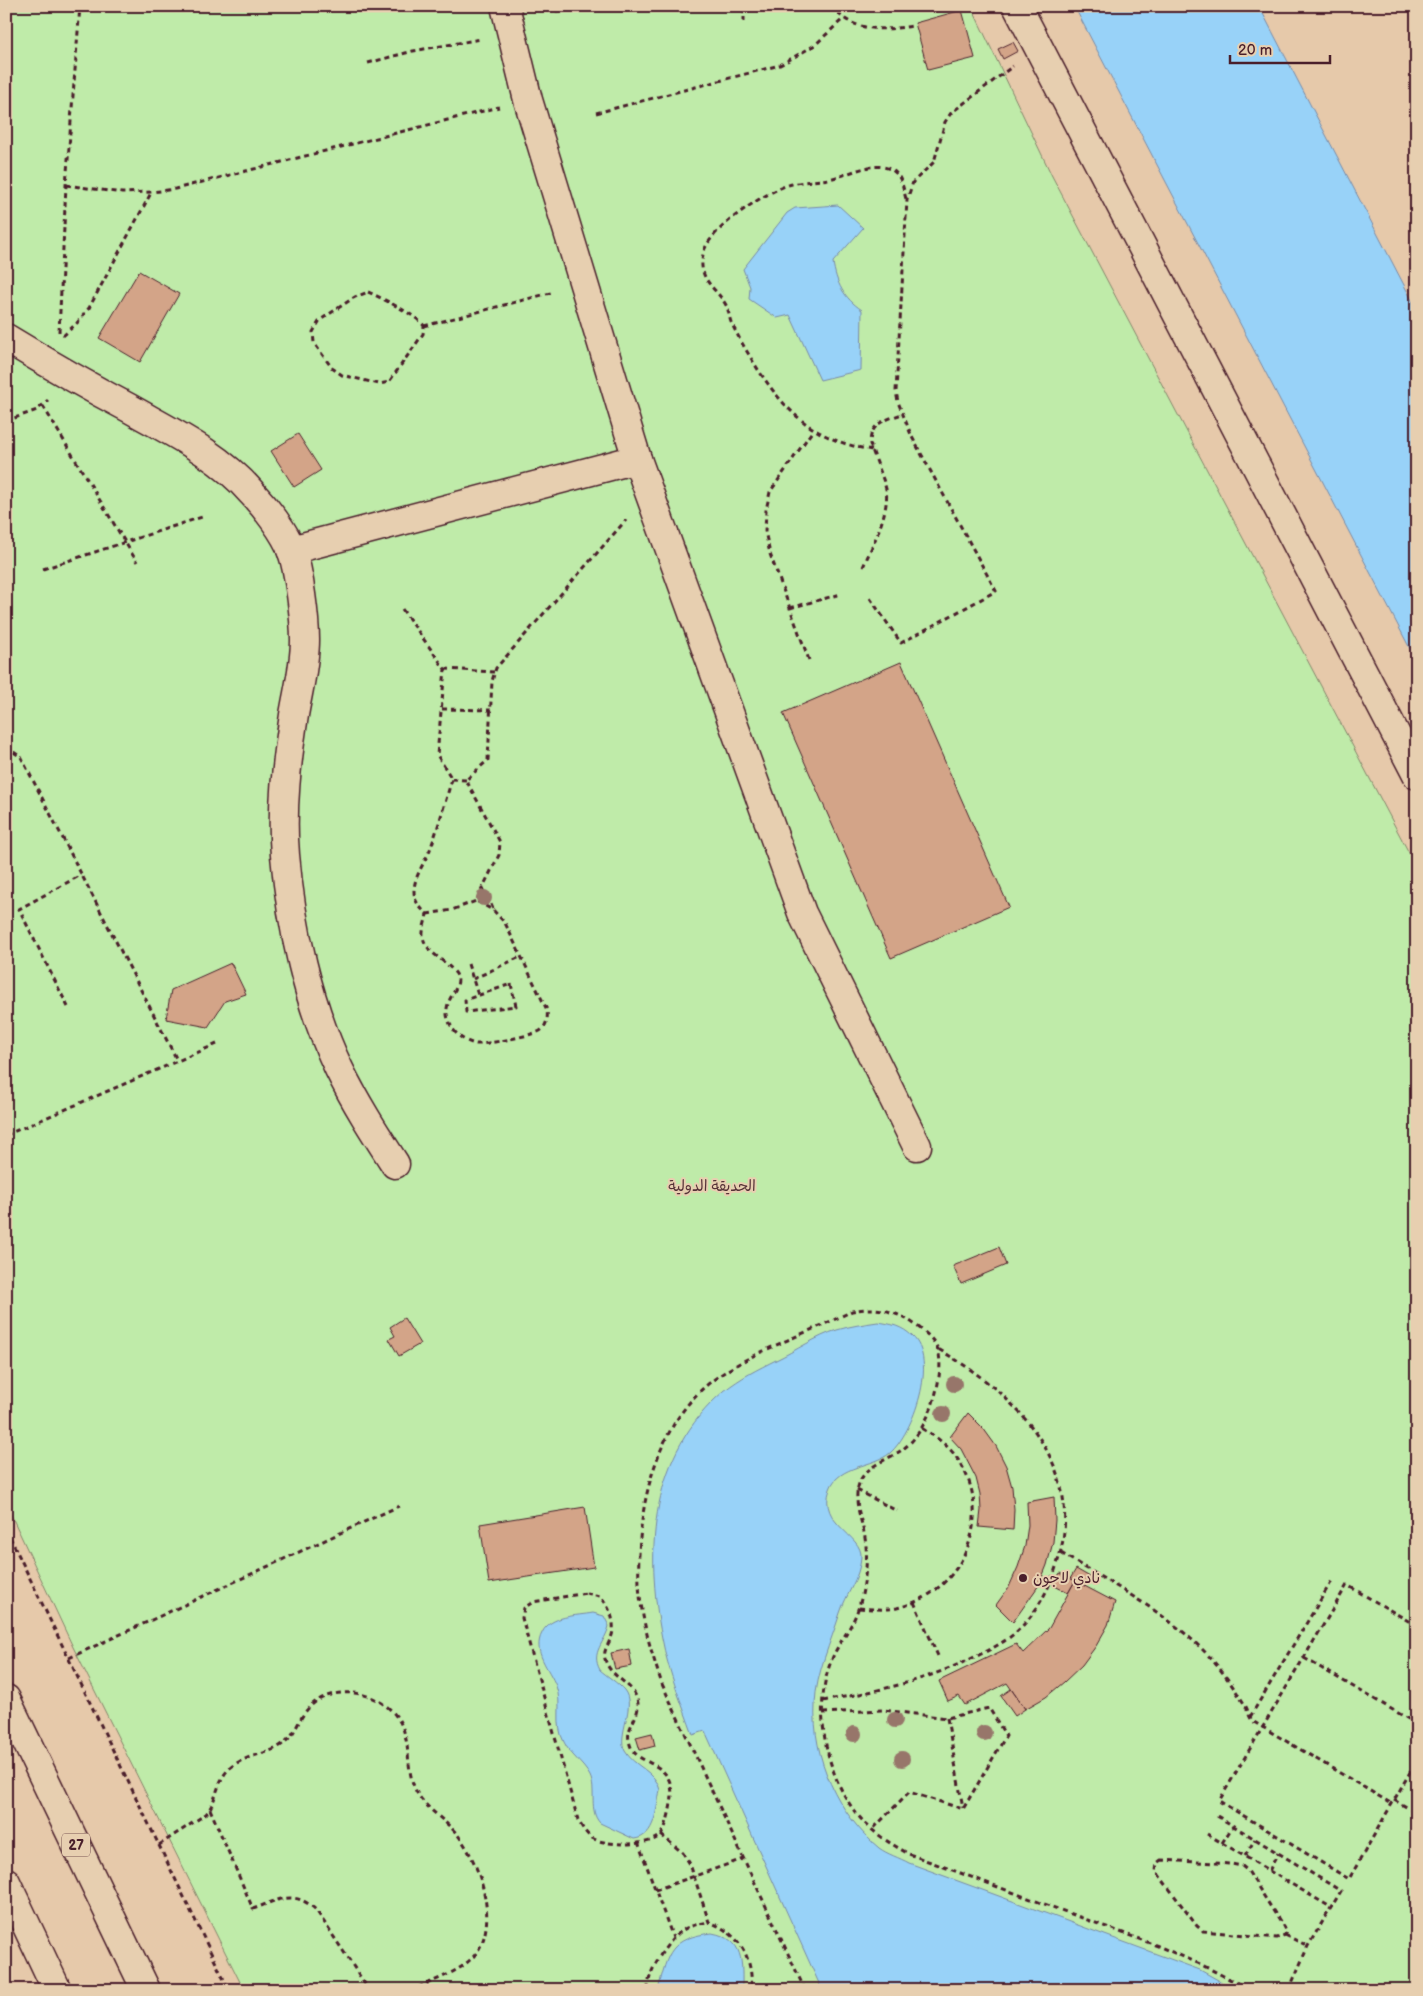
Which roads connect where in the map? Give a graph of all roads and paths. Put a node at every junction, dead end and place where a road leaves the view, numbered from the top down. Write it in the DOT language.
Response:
graph roads {
  1 [pos="80,6"];
  2 [pos="505,6"];
  3 [pos="744,6"];
  4 [pos="832,6"];
  5 [pos="1017,6"];
  6 [pos="844,18"];
  7 [pos="744,22"];
  8 [pos="912,26"];
  9 [pos="511,34"];
  10 [pos="1038,48"];
  11 [pos="368,63"];
  12 [pos="528,100"];
  13 [pos="596,112"];
  14 [pos="66,185"];
  15 [pos="152,192"];
  16 [pos="907,200"];
  17 [pos="584,284"];
  18 [pos="424,326"];
  19 [pos="6,338"];
  20 [pos="57,369"];
  21 [pos="43,406"];
  22 [pos="902,414"];
  23 [pos="6,422"];
  24 [pos="813,430"];
  25 [pos="872,450"];
  26 [pos="637,459"];
  27 [pos="650,494"];
  28 [pos="205,516"];
  29 [pos="125,543"];
  30 [pos="291,550"];
  31 [pos="137,562"];
  32 [pos="863,567"];
  33 [pos="43,569"];
  34 [pos="841,594"];
  35 [pos="870,598"];
  36 [pos="790,608"];
  37 [pos="402,609"];
  38 [pos="809,660"];
  39 [pos="445,669"];
  40 [pos="494,672"];
  41 [pos="442,709"];
  42 [pos="491,710"];
  43 [pos="6,747"];
  44 [pos="1417,775"];
  45 [pos="452,779"];
  46 [pos="466,780"];
  47 [pos="81,875"];
  48 [pos="482,889"];
  49 [pos="476,901"];
  50 [pos="493,910"];
  51 [pos="427,914"];
  52 [pos="520,957"];
  53 [pos="468,964"];
  54 [pos="473,979"];
  55 [pos="478,995"];
  56 [pos="68,1007"];
  57 [pos="217,1044"];
  58 [pos="177,1060"];
  59 [pos="6,1135"];
  60 [pos="917,1146"];
  61 [pos="395,1164"];
  62 [pos="938,1348"];
  63 [pos="921,1428"];
  64 [pos="858,1490"];
  65 [pos="399,1506"];
  66 [pos="897,1511"];
  67 [pos="6,1529"];
  68 [pos="1061,1553"];
  69 [pos="1333,1579"];
  70 [pos="914,1602"];
  71 [pos="859,1608"];
  72 [pos="1417,1626"];
  73 [pos="938,1656"];
  74 [pos="69,1658"];
  75 [pos="1304,1658"];
  76 [pos="6,1699"];
  77 [pos="823,1701"];
  78 [pos="823,1713"];
  79 [pos="1250,1717"];
  80 [pos="947,1718"];
  81 [pos="1417,1724"];
  82 [pos="1263,1728"];
  83 [pos="1417,1760"];
  84 [pos="1393,1802"];
  85 [pos="210,1809"];
  86 [pos="963,1809"];
  87 [pos="1417,1813"];
  88 [pos="1217,1816"];
  89 [pos="1233,1826"];
  90 [pos="872,1830"];
  91 [pos="1206,1834"];
  92 [pos="661,1835"];
  93 [pos="1255,1839"];
  94 [pos="638,1842"];
  95 [pos="1222,1843"];
  96 [pos="159,1845"];
  97 [pos="1278,1853"];
  98 [pos="1245,1856"];
  99 [pos="743,1859"];
  100 [pos="1268,1871"];
  101 [pos="694,1876"];
  102 [pos="6,1882"];
  103 [pos="655,1890"];
  104 [pos="1332,1908"];
  105 [pos="709,1922"];
  106 [pos="1285,1935"];
  107 [pos="673,1938"];
  108 [pos="1308,1946"];
  109 [pos="57,1990"];
  110 [pos="146,1990"];
  111 [pos="229,1990"];
  112 [pos="369,1990"];
  113 [pos="413,1990"];
  114 [pos="648,1990"];
  115 [pos="751,1990"];
  116 [pos="805,1990"];
  117 [pos="1250,1990"];
  118 [pos="1289,1990"];
  1 -- 14 [label="path"];
  2 -- 9 [label="main road"];
  3 -- 7 [label="path"];
  4 -- 6 [label="path"];
  5 -- 10 [label="main road"];
  6 -- 8 [label="path"];
  6 -- 13 [label="path"];
  9 -- 11 [label="path"];
  9 -- 12 [label="main road"];
  10 -- 16 [label="path"];
  10 -- 44 [label="main road"];
  12 -- 15 [label="path"];
  12 -- 17 [label="main road"];
  14 -- 15 [label="path"];
  14 -- 15 [label="path"];
  16 -- 22 [label="path"];
  16 -- 24 [label="path"];
  17 -- 18 [label="path"];
  17 -- 26 [label="main road"];
  18 -- 18 [label="path"];
  19 -- 20 [label="main road"];
  20 -- 21 [label="path"];
  20 -- 30 [label="main road"];
  21 -- 23 [label="path"];
  21 -- 29 [label="path"];
  22 -- 25 [label="path"];
  22 -- 35 [label="path"];
  24 -- 25 [label="path"];
  24 -- 36 [label="path"];
  25 -- 32 [label="path"];
  26 -- 27 [label="main road"];
  26 -- 30 [label="main road"];
  27 -- 40 [label="path"];
  27 -- 60 [label="main road"];
  28 -- 29 [label="path"];
  29 -- 31 [label="path"];
  29 -- 33 [label="path"];
  30 -- 61 [label="main road"];
  34 -- 36 [label="path"];
  36 -- 38 [label="path"];
  37 -- 39 [label="path"];
  39 -- 40 [label="path"];
  39 -- 41 [label="path"];
  40 -- 42 [label="path"];
  41 -- 42 [label="path"];
  41 -- 45 [label="path"];
  42 -- 46 [label="path"];
  43 -- 47 [label="path"];
  45 -- 46 [label="path"];
  45 -- 51 [label="path"];
  46 -- 48 [label="path"];
  47 -- 56 [label="path"];
  47 -- 58 [label="path"];
  48 -- 49 [label="path"];
  48 -- 50 [label="path"];
  49 -- 50 [label="path"];
  49 -- 51 [label="path"];
  50 -- 52 [label="path"];
  51 -- 52 [label="path"];
  52 -- 54 [label="path"];
  53 -- 54 [label="path"];
  54 -- 55 [label="path"];
  55 -- 55 [label="path"];
  57 -- 58 [label="path"];
  58 -- 59 [label="path"];
  62 -- 63 [label="path"];
  62 -- 68 [label="path"];
  62 -- 99 [label="path"];
  63 -- 64 [label="path"];
  63 -- 70 [label="path"];
  64 -- 66 [label="path"];
  64 -- 71 [label="path"];
  65 -- 74 [label="path"];
  67 -- 74 [label="path"];
  68 -- 77 [label="path"];
  68 -- 79 [label="path"];
  69 -- 79 [label="path"];
  70 -- 71 [label="path"];
  70 -- 73 [label="path"];
  71 -- 77 [label="path"];
  72 -- 75 [label="path"];
  74 -- 96 [label="path"];
  75 -- 81 [label="path"];
  75 -- 82 [label="path"];
  76 -- 110 [label="main road, 27"];
  77 -- 78 [label="path"];
  78 -- 80 [label="path"];
  78 -- 90 [label="path"];
  79 -- 82 [label="path"];
  80 -- 86 [label="path"];
  80 -- 86 [label="path"];
  82 -- 84 [label="path"];
  82 -- 84 [label="path"];
  83 -- 84 [label="path"];
  84 -- 87 [label="path"];
  85 -- 96 [label="path"];
  85 -- 112 [label="path"];
  85 -- 113 [label="path"];
  86 -- 90 [label="path"];
  88 -- 89 [label="path"];
  89 -- 93 [label="path"];
  89 -- 95 [label="path"];
  90 -- 117 [label="path"];
  91 -- 95 [label="path"];
  92 -- 94 [label="path"];
  92 -- 94 [label="path"];
  92 -- 101 [label="path"];
  93 -- 97 [label="path"];
  93 -- 98 [label="path"];
  94 -- 103 [label="path"];
  95 -- 98 [label="path"];
  96 -- 111 [label="path"];
  97 -- 100 [label="path"];
  97 -- 104 [label="path"];
  98 -- 100 [label="path"];
  99 -- 101 [label="path"];
  99 -- 116 [label="path"];
  100 -- 104 [label="path"];
  101 -- 103 [label="path"];
  101 -- 105 [label="path"];
  102 -- 109 [label="main road"];
  103 -- 107 [label="path"];
  104 -- 108 [label="path"];
  105 -- 107 [label="path"];
  105 -- 115 [label="path"];
  106 -- 106 [label="path"];
  106 -- 108 [label="path"];
  107 -- 114 [label="path"];
  108 -- 118 [label="path"];
}
